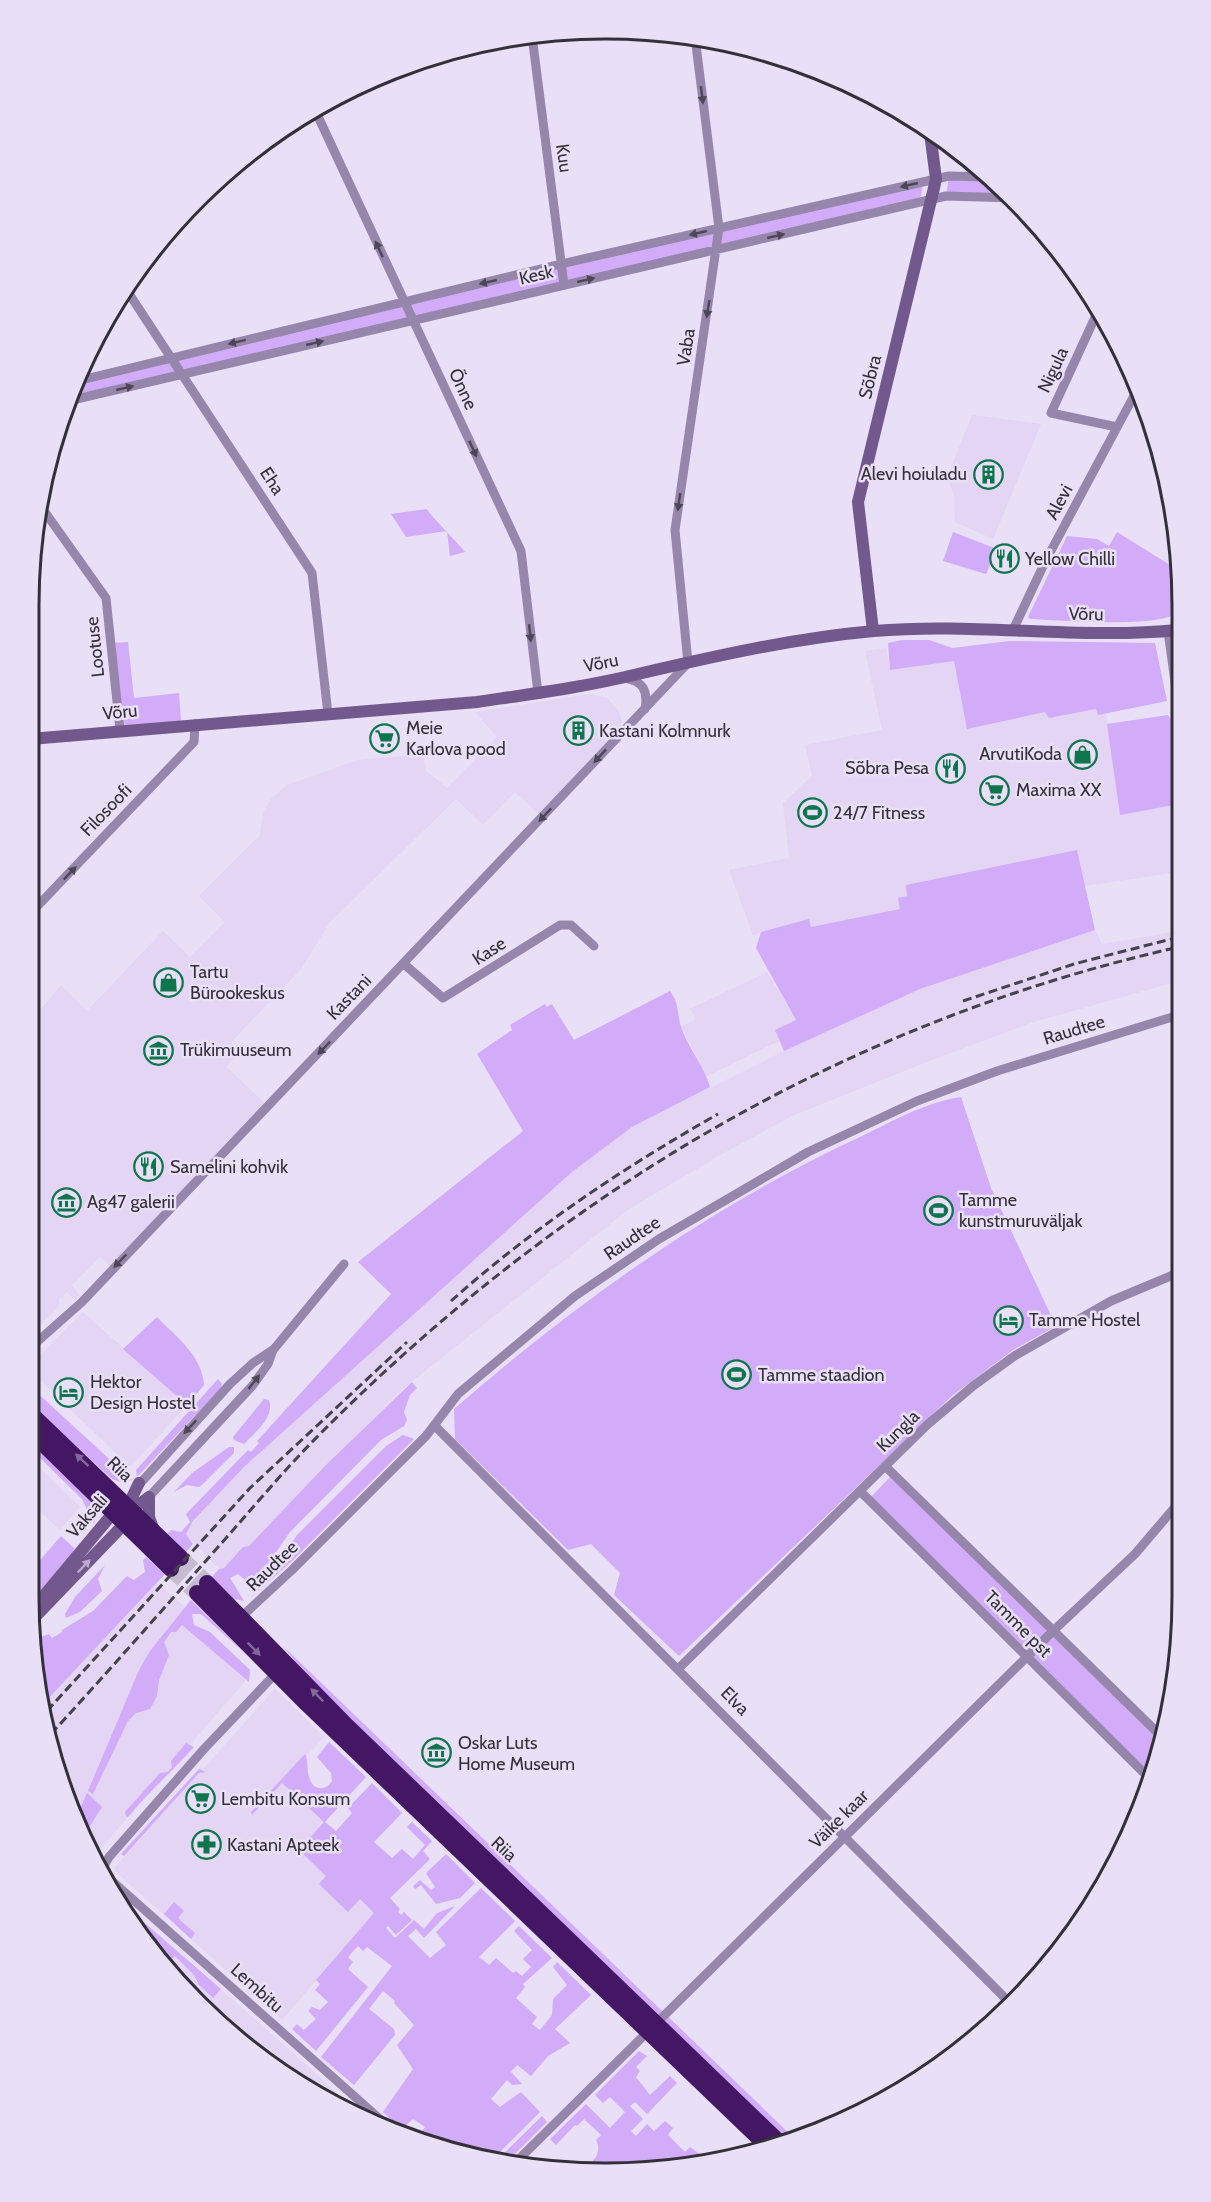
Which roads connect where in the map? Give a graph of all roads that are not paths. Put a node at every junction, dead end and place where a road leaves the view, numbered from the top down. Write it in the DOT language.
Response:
graph roads {
  1 [pos="532,44"];
  2 [pos="696,47"];
  3 [pos="318,117"];
  4 [pos="931,142"];
  5 [pos="975,177"];
  6 [pos="936,179"];
  7 [pos="998,198"];
  8 [pos="932,199"];
  9 [pos="719,228"];
  10 [pos="717,251"];
  11 [pos="561,264"];
  12 [pos="564,285"];
  13 [pos="131,297"];
  14 [pos="404,302"];
  15 [pos="1094,319"];
  16 [pos="412,320"];
  17 [pos="172,358"];
  18 [pos="183,375"];
  19 [pos="87,379"];
  20 [pos="1133,398"];
  21 [pos="78,399"];
  22 [pos="1117,427"];
  23 [pos="47,515"];
  24 [pos="1013,630"];
  25 [pos="1172,630"];
  26 [pos="873,631"];
  27 [pos="687,663"];
  28 [pos="622,678"];
  29 [pos="538,693"];
  30 [pos="645,710"];
  31 [pos="328,714"];
  32 [pos="195,724"];
  33 [pos="120,730"];
  34 [pos="39,738"];
  35 [pos="39,905"];
  36 [pos="594,946"];
  37 [pos="404,964"];
  38 [pos="1172,1017"];
  39 [pos="344,1264"];
  40 [pos="1172,1275"];
  41 [pos="39,1340"];
  42 [pos="273,1349"];
  43 [pos="39,1421"];
  44 [pos="435,1426"];
  45 [pos="39,1440"];
  46 [pos="885,1466"];
  47 [pos="107,1484"];
  48 [pos="140,1484"];
  49 [pos="87,1486"];
  50 [pos="860,1491"];
  51 [pos="149,1497"];
  52 [pos="1172,1511"];
  53 [pos="124,1512"];
  54 [pos="99,1530"];
  55 [pos="150,1537"];
  56 [pos="107,1543"];
  57 [pos="176,1559"];
  58 [pos="39,1601"];
  59 [pos="39,1612"];
  60 [pos="241,1617"];
  61 [pos="1053,1631"];
  62 [pos="1028,1657"];
  63 [pos="281,1668"];
  64 [pos="678,1669"];
  65 [pos="1156,1731"];
  66 [pos="1144,1772"];
  67 [pos="846,1835"];
  68 [pos="106,1863"];
  69 [pos="120,1888"];
  70 [pos="1005,1998"];
  71 [pos="652,2027"];
  72 [pos="373,2113"];
  73 [pos="774,2137"];
  74 [pos="762,2141"];
  75 [pos="522,2156"];
  1 -- 11 [label="street, Kuu"];
  2 -- 9 [label="street, Vaba, one-way"];
  14 -- 3 [label="street, Õnne, one-way"];
  4 -- 6 [label="main road, Sõbra"];
  5 -- 6 [label="street, Kesk"];
  6 -- 8 [label="main road, Sõbra"];
  6 -- 9 [label="street, Kesk, one-way"];
  7 -- 8 [label="street, Kesk"];
  10 -- 8 [label="street, Kesk, one-way"];
  8 -- 26 [label="main road, Sõbra"];
  9 -- 10 [label="street, Vaba"];
  9 -- 11 [label="street, Kesk, one-way"];
  12 -- 10 [label="street, Kesk, one-way"];
  10 -- 27 [label="street, Vaba, one-way"];
  11 -- 12 [label="street, Kuu"];
  11 -- 14 [label="street, Kesk, one-way"];
  12 -- 16 [label="street, Kesk"];
  13 -- 17 [label="street, Eha"];
  14 -- 16 [label="street, Õnne"];
  14 -- 17 [label="street, Kesk, one-way"];
  15 -- 22 [label="street, Nigula"];
  18 -- 16 [label="street, Kesk, one-way"];
  16 -- 29 [label="street, Õnne, one-way"];
  17 -- 18 [label="street, Eha"];
  17 -- 19 [label="street, Kesk"];
  21 -- 18 [label="street, Kesk, one-way"];
  18 -- 31 [label="street, Eha"];
  20 -- 22 [label="street, Alevi"];
  22 -- 24 [label="street, Alevi"];
  23 -- 33 [label="street, Lootuse"];
  24 -- 25 [label="main road, Võru"];
  24 -- 26 [label="main road, Võru"];
  26 -- 27 [label="main road, Võru"];
  27 -- 28 [label="main road, Võru"];
  27 -- 30 [label="street, Kastani"];
  28 -- 29 [label="main road, Võru"];
  28 -- 30 [label="street"];
  29 -- 31 [label="main road, Võru"];
  30 -- 37 [label="street, Kastani, one-way"];
  31 -- 32 [label="main road, Võru"];
  32 -- 33 [label="main road, Võru"];
  35 -- 32 [label="street, Filosoofi, one-way"];
  33 -- 34 [label="main road, Võru"];
  36 -- 37 [label="street, Kase"];
  37 -- 41 [label="street, Kastani, one-way"];
  38 -- 44 [label="street, Raudtee"];
  39 -- 42 [label="street"];
  40 -- 46 [label="street, Kungla"];
  42 -- 48 [label="street, one-way"];
  51 -- 42 [label="street, one-way"];
  47 -- 43 [label="highway, Riia, one-way"];
  44 -- 60 [label="street, Raudtee"];
  44 -- 64 [label="street, Elva"];
  45 -- 49 [label="highway, Riia"];
  46 -- 50 [label="street, Kungla"];
  46 -- 61 [label="street, Tamme pst"];
  47 -- 48 [label="main road"];
  47 -- 53 [label="highway, Riia"];
  48 -- 53 [label="main road"];
  49 -- 53 [label="highway, Riia"];
  49 -- 54 [label="main road"];
  50 -- 62 [label="street, Tamme pst"];
  50 -- 64 [label="street, Kungla"];
  51 -- 53 [label="main road"];
  51 -- 55 [label="main road"];
  52 -- 61 [label="street, Väike kaar"];
  53 -- 54 [label="main road, Vaksali"];
  53 -- 55 [label="highway, Riia"];
  53 -- 56 [label="main road, Vaksali"];
  53 -- 57 [label="main road"];
  54 -- 58 [label="main road, Vaksali"];
  55 -- 56 [label="main road"];
  55 -- 57 [label="highway, Riia"];
  59 -- 56 [label="main road, Vaksali, one-way"];
  60 -- 63 [label="highway, Riia"];
  60 -- 63 [label="highway, Riia, one-way"];
  61 -- 62 [label="street, Väike kaar"];
  61 -- 65 [label="street, Tamme pst"];
  62 -- 66 [label="street, Tamme pst"];
  62 -- 67 [label="street, Väike kaar"];
  63 -- 68 [label="street"];
  63 -- 71 [label="highway, Riia"];
  64 -- 67 [label="street, Elva"];
  67 -- 70 [label="street, Elva"];
  67 -- 71 [label="street, Väike kaar"];
  69 -- 72 [label="street, Lembitu"];
  71 -- 73 [label="highway, Riia"];
  71 -- 74 [label="highway, Riia"];
  71 -- 75 [label="street, Väike kaar"];
}
